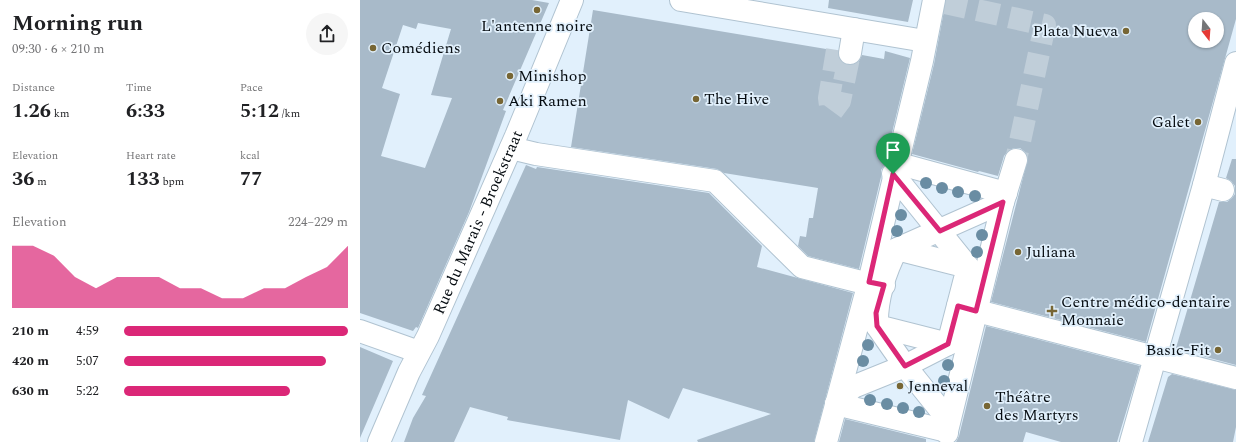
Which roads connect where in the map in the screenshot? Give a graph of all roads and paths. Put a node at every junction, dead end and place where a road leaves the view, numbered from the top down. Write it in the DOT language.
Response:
graph roads {
  1 [pos="572,0"];
  2 [pos="681,0"];
  3 [pos="934,0"];
  4 [pos="848,28"];
  5 [pos="925,42"];
  6 [pos="844,52"];
  7 [pos="1236,63"];
  8 [pos="511,148"];
  9 [pos="1016,160"];
  10 [pos="895,169"];
  11 [pos="1005,197"];
  12 [pos="940,231"];
  13 [pos="968,267"];
  14 [pos="884,288"];
  15 [pos="960,307"];
  16 [pos="360,331"];
  17 [pos="948,344"];
  18 [pos="419,352"];
  19 [pos="1156,358"];
  20 [pos="905,366"];
  21 [pos="1236,378"];
  22 [pos="836,404"];
  23 [pos="946,437"];
  24 [pos="379,442"];
  25 [pos="826,442"];
  26 [pos="1131,442"];
  1 -- 8 [label="street, Rue du Marais - Broekstraat"];
  2 -- 4 [label="street"];
  3 -- 5 [label="street"];
  4 -- 5 [label="street"];
  4 -- 6 [label="street"];
  5 -- 10 [label="street"];
  7 -- 19 [label="street"];
  8 -- 14 [label="street"];
  8 -- 18 [label="street, Rue du Marais - Broekstraat"];
  9 -- 11 [label="street"];
  10 -- 11 [label="street"];
  10 -- 12 [label="street"];
  10 -- 14 [label="street"];
  11 -- 12 [label="street"];
  11 -- 15 [label="street"];
  12 -- 13 [label="street"];
  12 -- 14 [label="street"];
  13 -- 14 [label="street"];
  13 -- 15 [label="street"];
  14 -- 17 [label="street"];
  14 -- 20 [label="street"];
  14 -- 22 [label="street"];
  15 -- 17 [label="street"];
  15 -- 19 [label="street"];
  15 -- 23 [label="street"];
  16 -- 18 [label="street"];
  17 -- 20 [label="street"];
  18 -- 24 [label="street, Rue du Marais - Broekstraat"];
  19 -- 21 [label="street"];
  19 -- 26 [label="street"];
  20 -- 22 [label="street"];
  20 -- 23 [label="street"];
  22 -- 23 [label="street"];
  22 -- 25 [label="street"];
}
